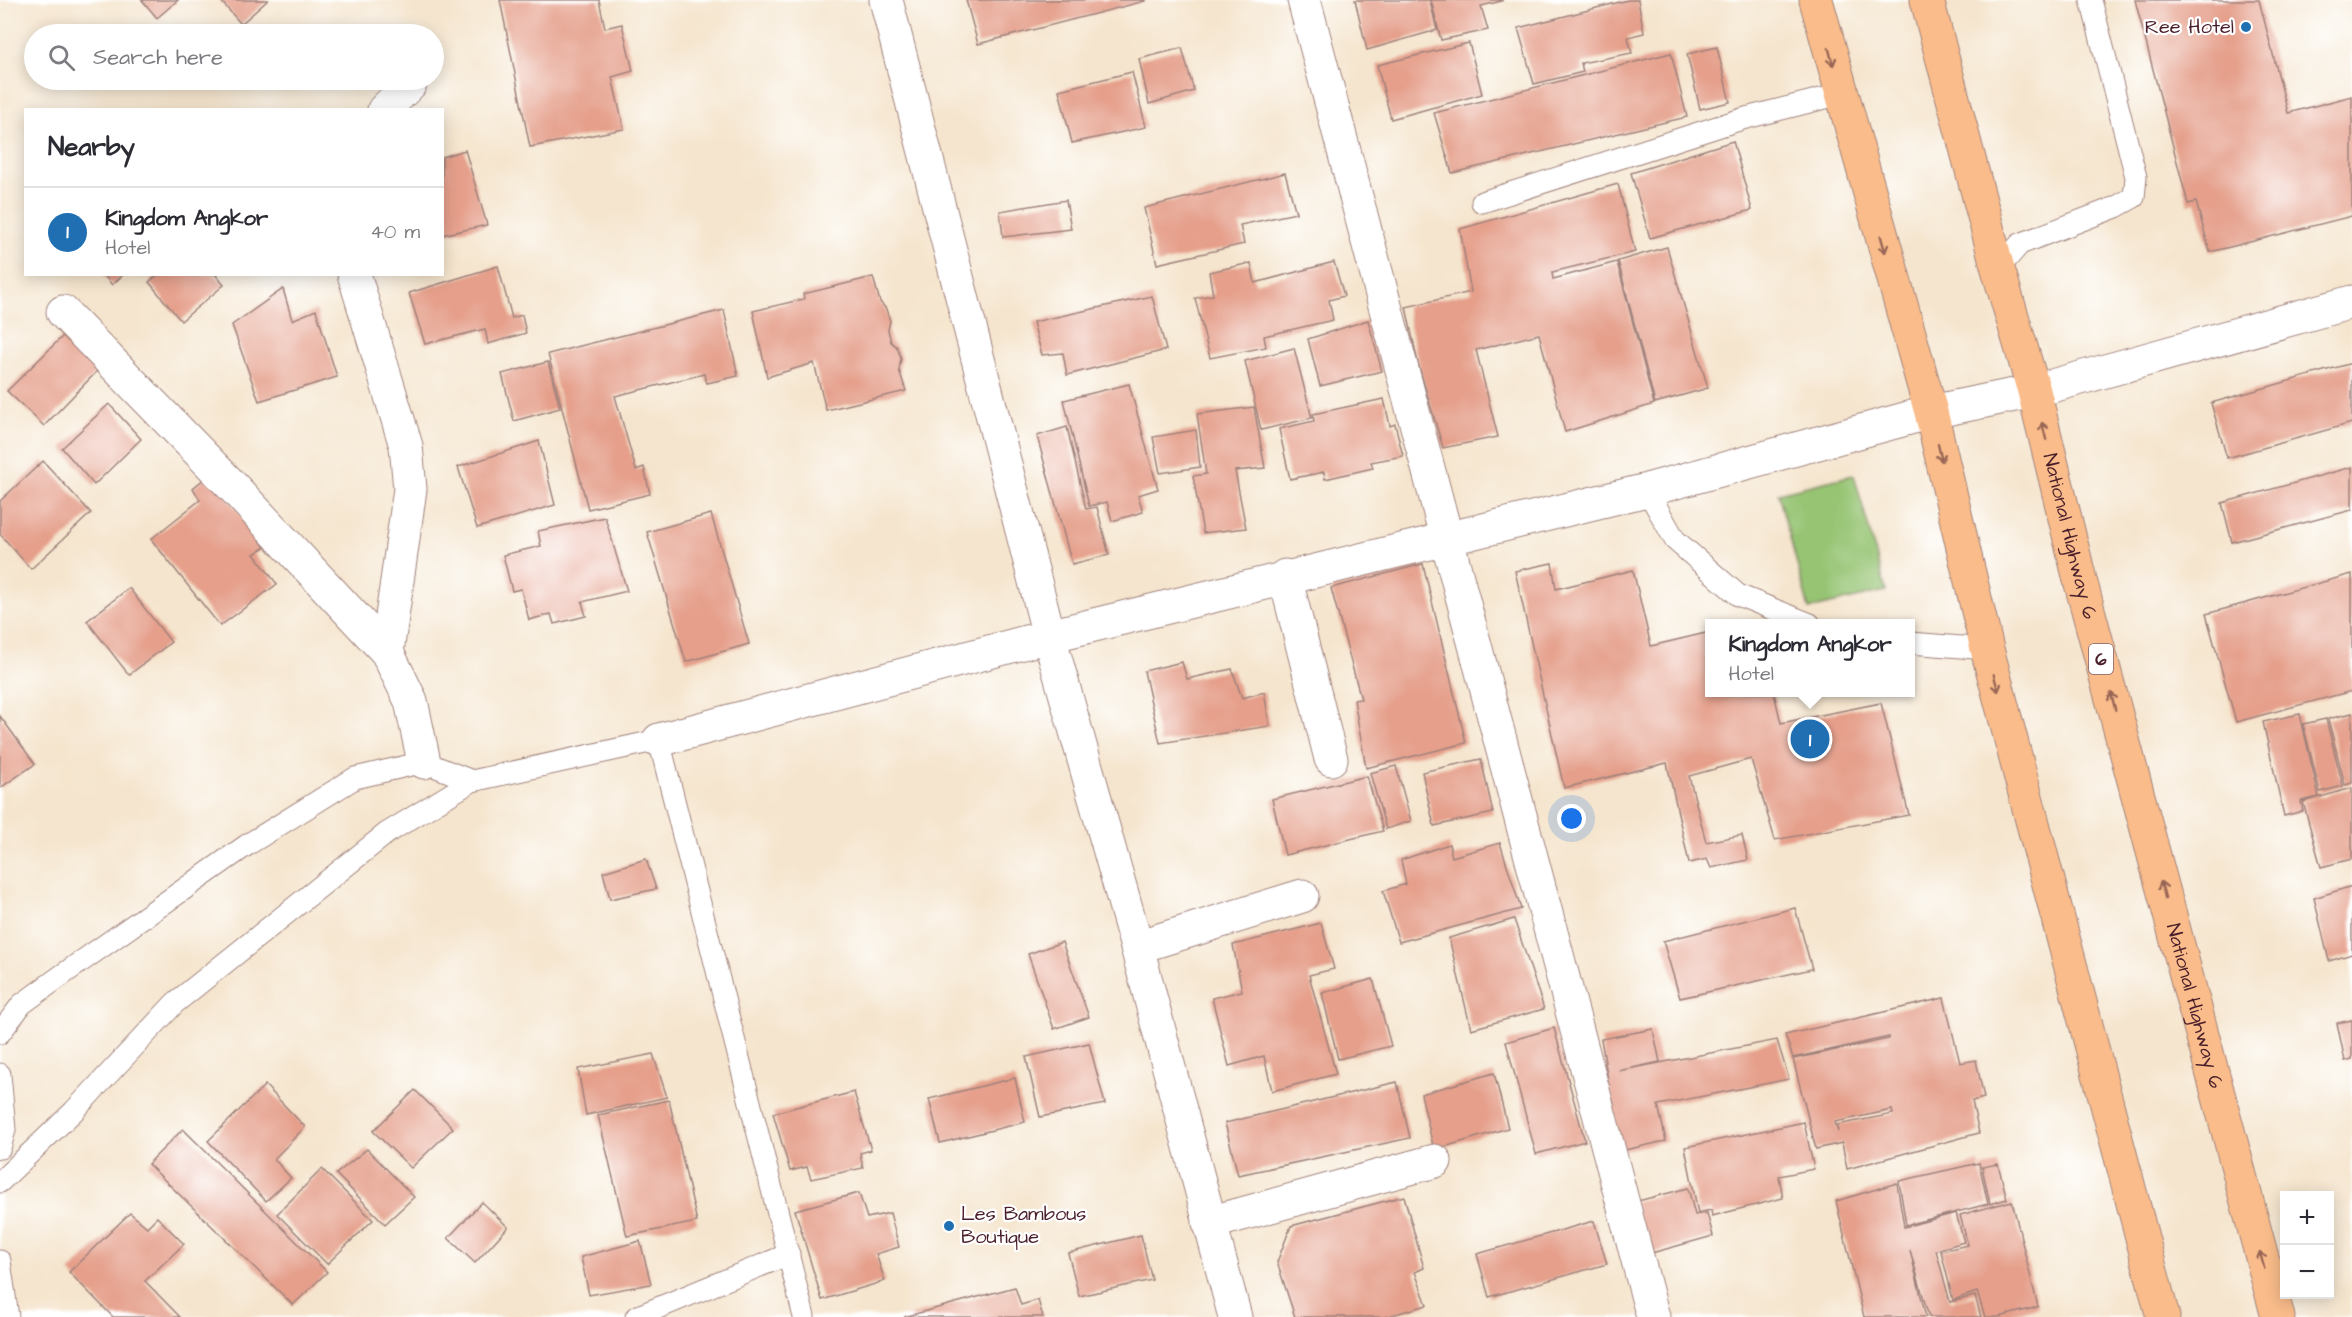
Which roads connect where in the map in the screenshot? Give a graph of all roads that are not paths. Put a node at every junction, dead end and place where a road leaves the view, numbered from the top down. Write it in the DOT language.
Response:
graph roads {
  1 [pos="886,0"];
  2 [pos="1304,0"];
  3 [pos="1816,0"];
  4 [pos="1927,0"];
  5 [pos="2091,0"];
  6 [pos="404,90"];
  7 [pos="1841,94"];
  8 [pos="386,108"];
  9 [pos="1482,202"];
  10 [pos="1998,269"];
  11 [pos="355,276"];
  12 [pos="2352,302"];
  13 [pos="63,312"];
  14 [pos="2034,391"];
  15 [pos="1931,412"];
  16 [pos="1647,490"];
  17 [pos="1446,539"];
  18 [pos="1286,576"];
  19 [pos="1797,619"];
  20 [pos="1049,636"];
  21 [pos="1915,643"];
  22 [pos="1987,649"];
  23 [pos="387,652"];
  24 [pos="659,740"];
  25 [pos="1331,759"];
  26 [pos="424,762"];
  27 [pos="472,781"];
  28 [pos="1302,896"];
  29 [pos="1137,947"];
  30 [pos="0,1033"];
  31 [pos="0,1074"];
  32 [pos="0,1148"];
  33 [pos="1435,1161"];
  34 [pos="0,1182"];
  35 [pos="1209,1223"];
  36 [pos="789,1254"];
  37 [pos="0,1261"];
  38 [pos="8,1317"];
  39 [pos="636,1317"];
  40 [pos="804,1317"];
  41 [pos="1235,1317"];
  42 [pos="1653,1317"];
  43 [pos="2163,1317"];
  44 [pos="2278,1317"];
  1 -- 20 [label="street"];
  2 -- 17 [label="street"];
  3 -- 7 [label="highway, one-way"];
  4 -- 10 [label="highway, National Highway 6 / 6"];
  5 -- 10 [label="lane"];
  6 -- 8 [label="street"];
  7 -- 9 [label="lane"];
  7 -- 15 [label="highway, one-way"];
  10 -- 14 [label="highway, National Highway 6 / 6"];
  11 -- 23 [label="street"];
  12 -- 14 [label="street"];
  13 -- 23 [label="street"];
  14 -- 15 [label="street"];
  44 -- 14 [label="highway, National Highway 6 / 6, one-way"];
  15 -- 16 [label="street"];
  15 -- 22 [label="highway, one-way"];
  16 -- 17 [label="street"];
  16 -- 19 [label="lane"];
  17 -- 18 [label="street"];
  17 -- 42 [label="street"];
  18 -- 20 [label="street"];
  18 -- 25 [label="street"];
  20 -- 24 [label="street"];
  20 -- 29 [label="street"];
  21 -- 22 [label="lane"];
  22 -- 43 [label="highway, one-way"];
  23 -- 26 [label="street"];
  24 -- 27 [label="lane"];
  24 -- 36 [label="lane"];
  26 -- 27 [label="lane"];
  26 -- 30 [label="lane"];
  27 -- 34 [label="lane"];
  28 -- 29 [label="street"];
  29 -- 35 [label="street"];
  31 -- 32 [label="lane"];
  33 -- 35 [label="street"];
  35 -- 41 [label="street"];
  36 -- 39 [label="lane"];
  36 -- 40 [label="lane"];
  37 -- 38 [label="lane"];
}
